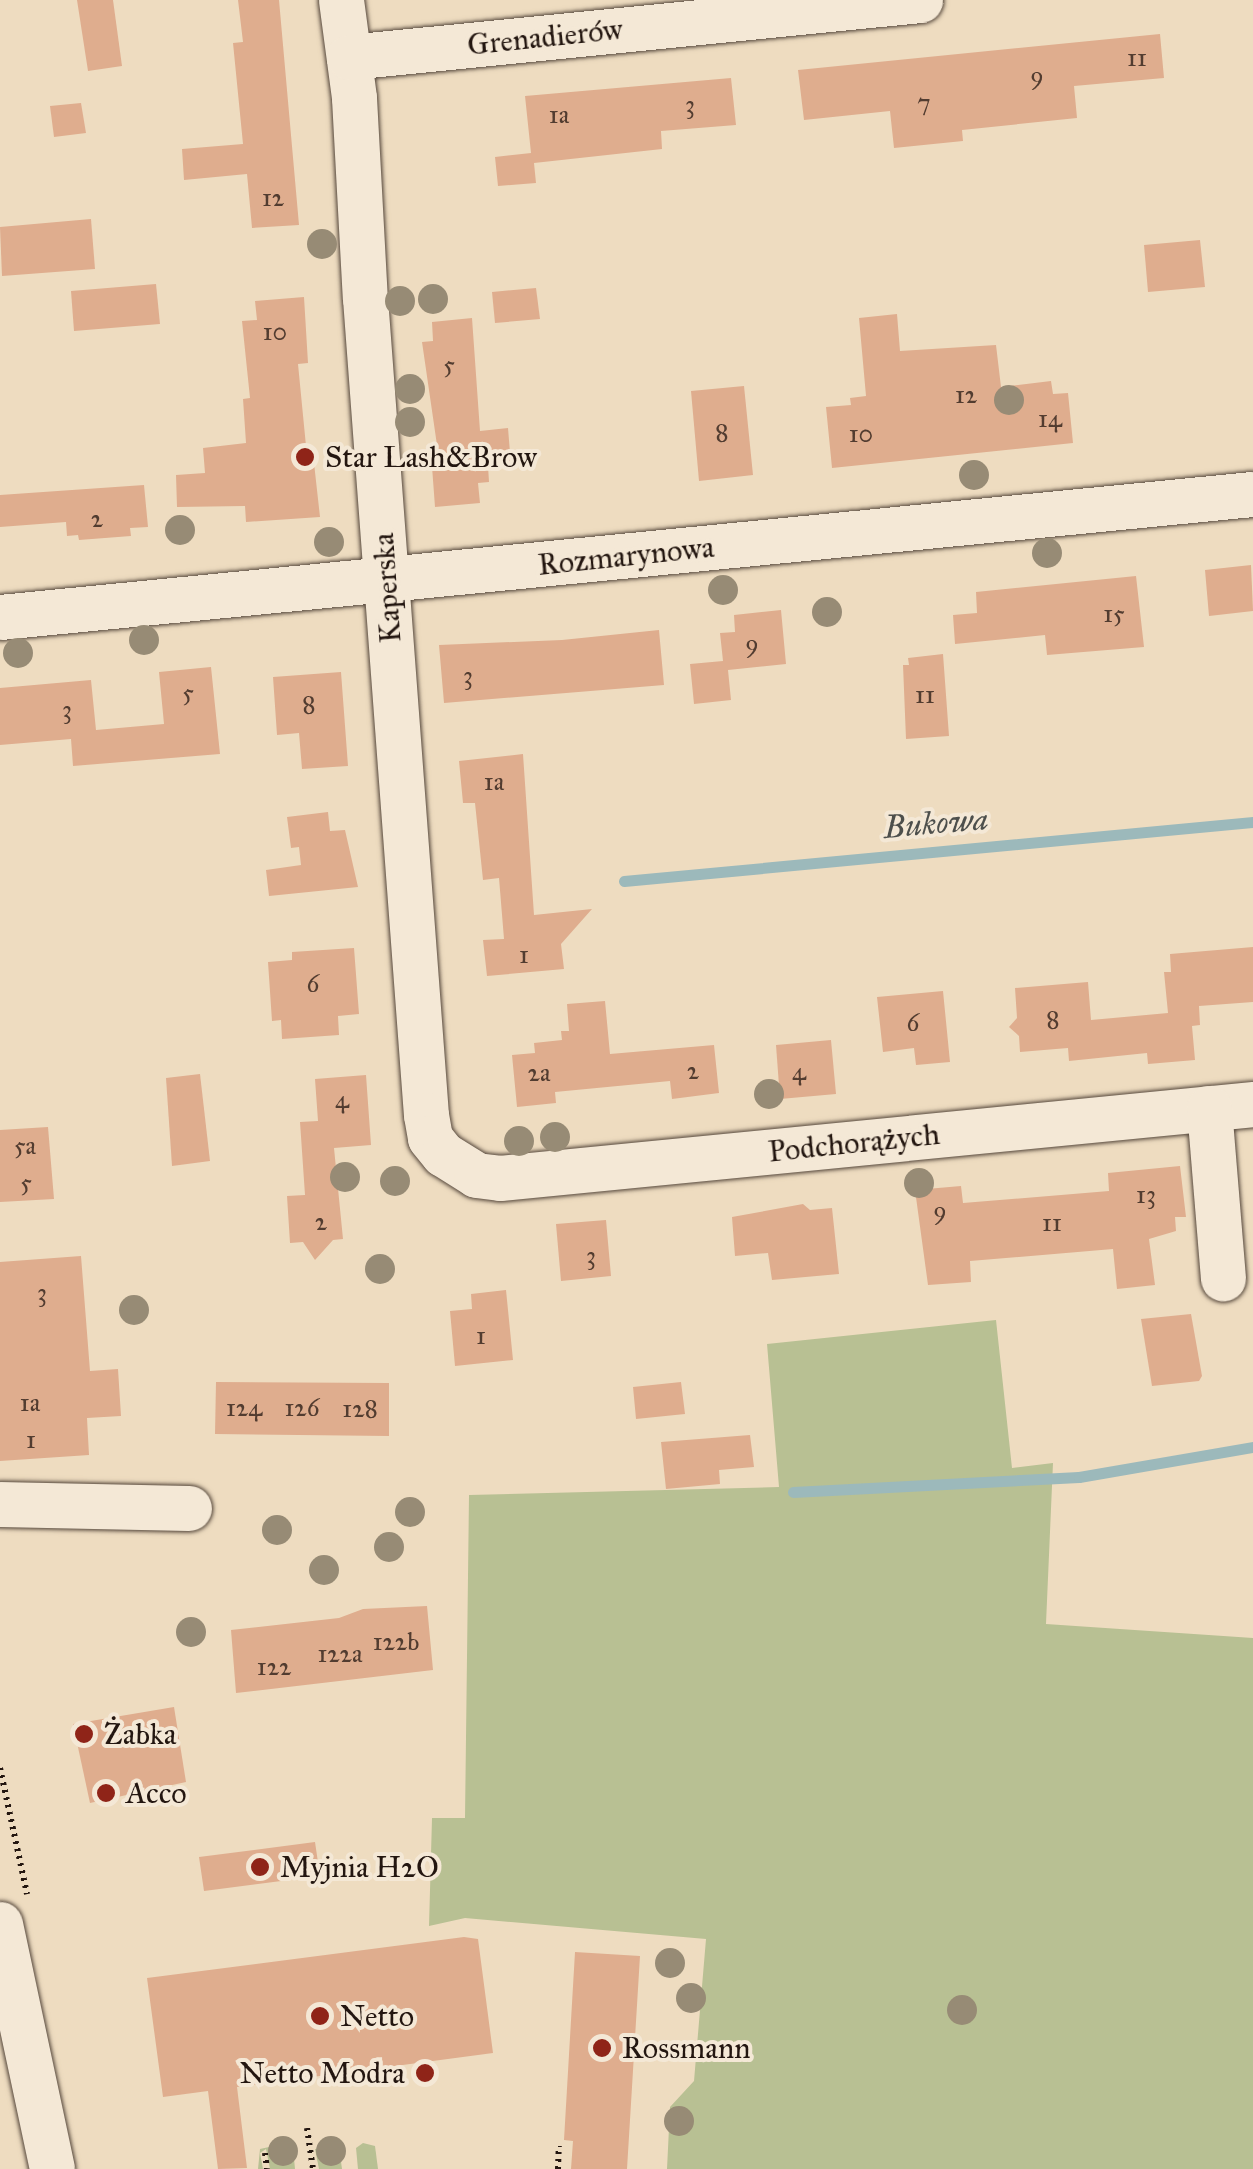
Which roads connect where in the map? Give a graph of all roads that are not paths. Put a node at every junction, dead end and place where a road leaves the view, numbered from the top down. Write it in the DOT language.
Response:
graph roads {
  1 [pos="342,0"];
  2 [pos="920,0"];
  3 [pos="348,57"];
  4 [pos="1253,494"];
  5 [pos="386,579"];
  6 [pos="0,617"];
  7 [pos="1253,1104"];
  8 [pos="1209,1108"];
  9 [pos="457,1165"];
  10 [pos="1223,1278"];
  11 [pos="0,1504"];
  12 [pos="189,1508"];
  13 [pos="0,1924"];
  14 [pos="52,2169"];
  1 -- 3 [label="street, Kaperska"];
  2 -- 3 [label="street, Grenadierów"];
  3 -- 5 [label="street, Kaperska"];
  4 -- 5 [label="street, Rozmarynowa"];
  5 -- 6 [label="street, Rozmarynowa"];
  5 -- 9 [label="street, Kaperska"];
  7 -- 8 [label="street, Podchorążych"];
  8 -- 9 [label="street, Podchorążych"];
  8 -- 10 [label="street"];
  11 -- 12 [label="street"];
  13 -- 14 [label="street"];
}
